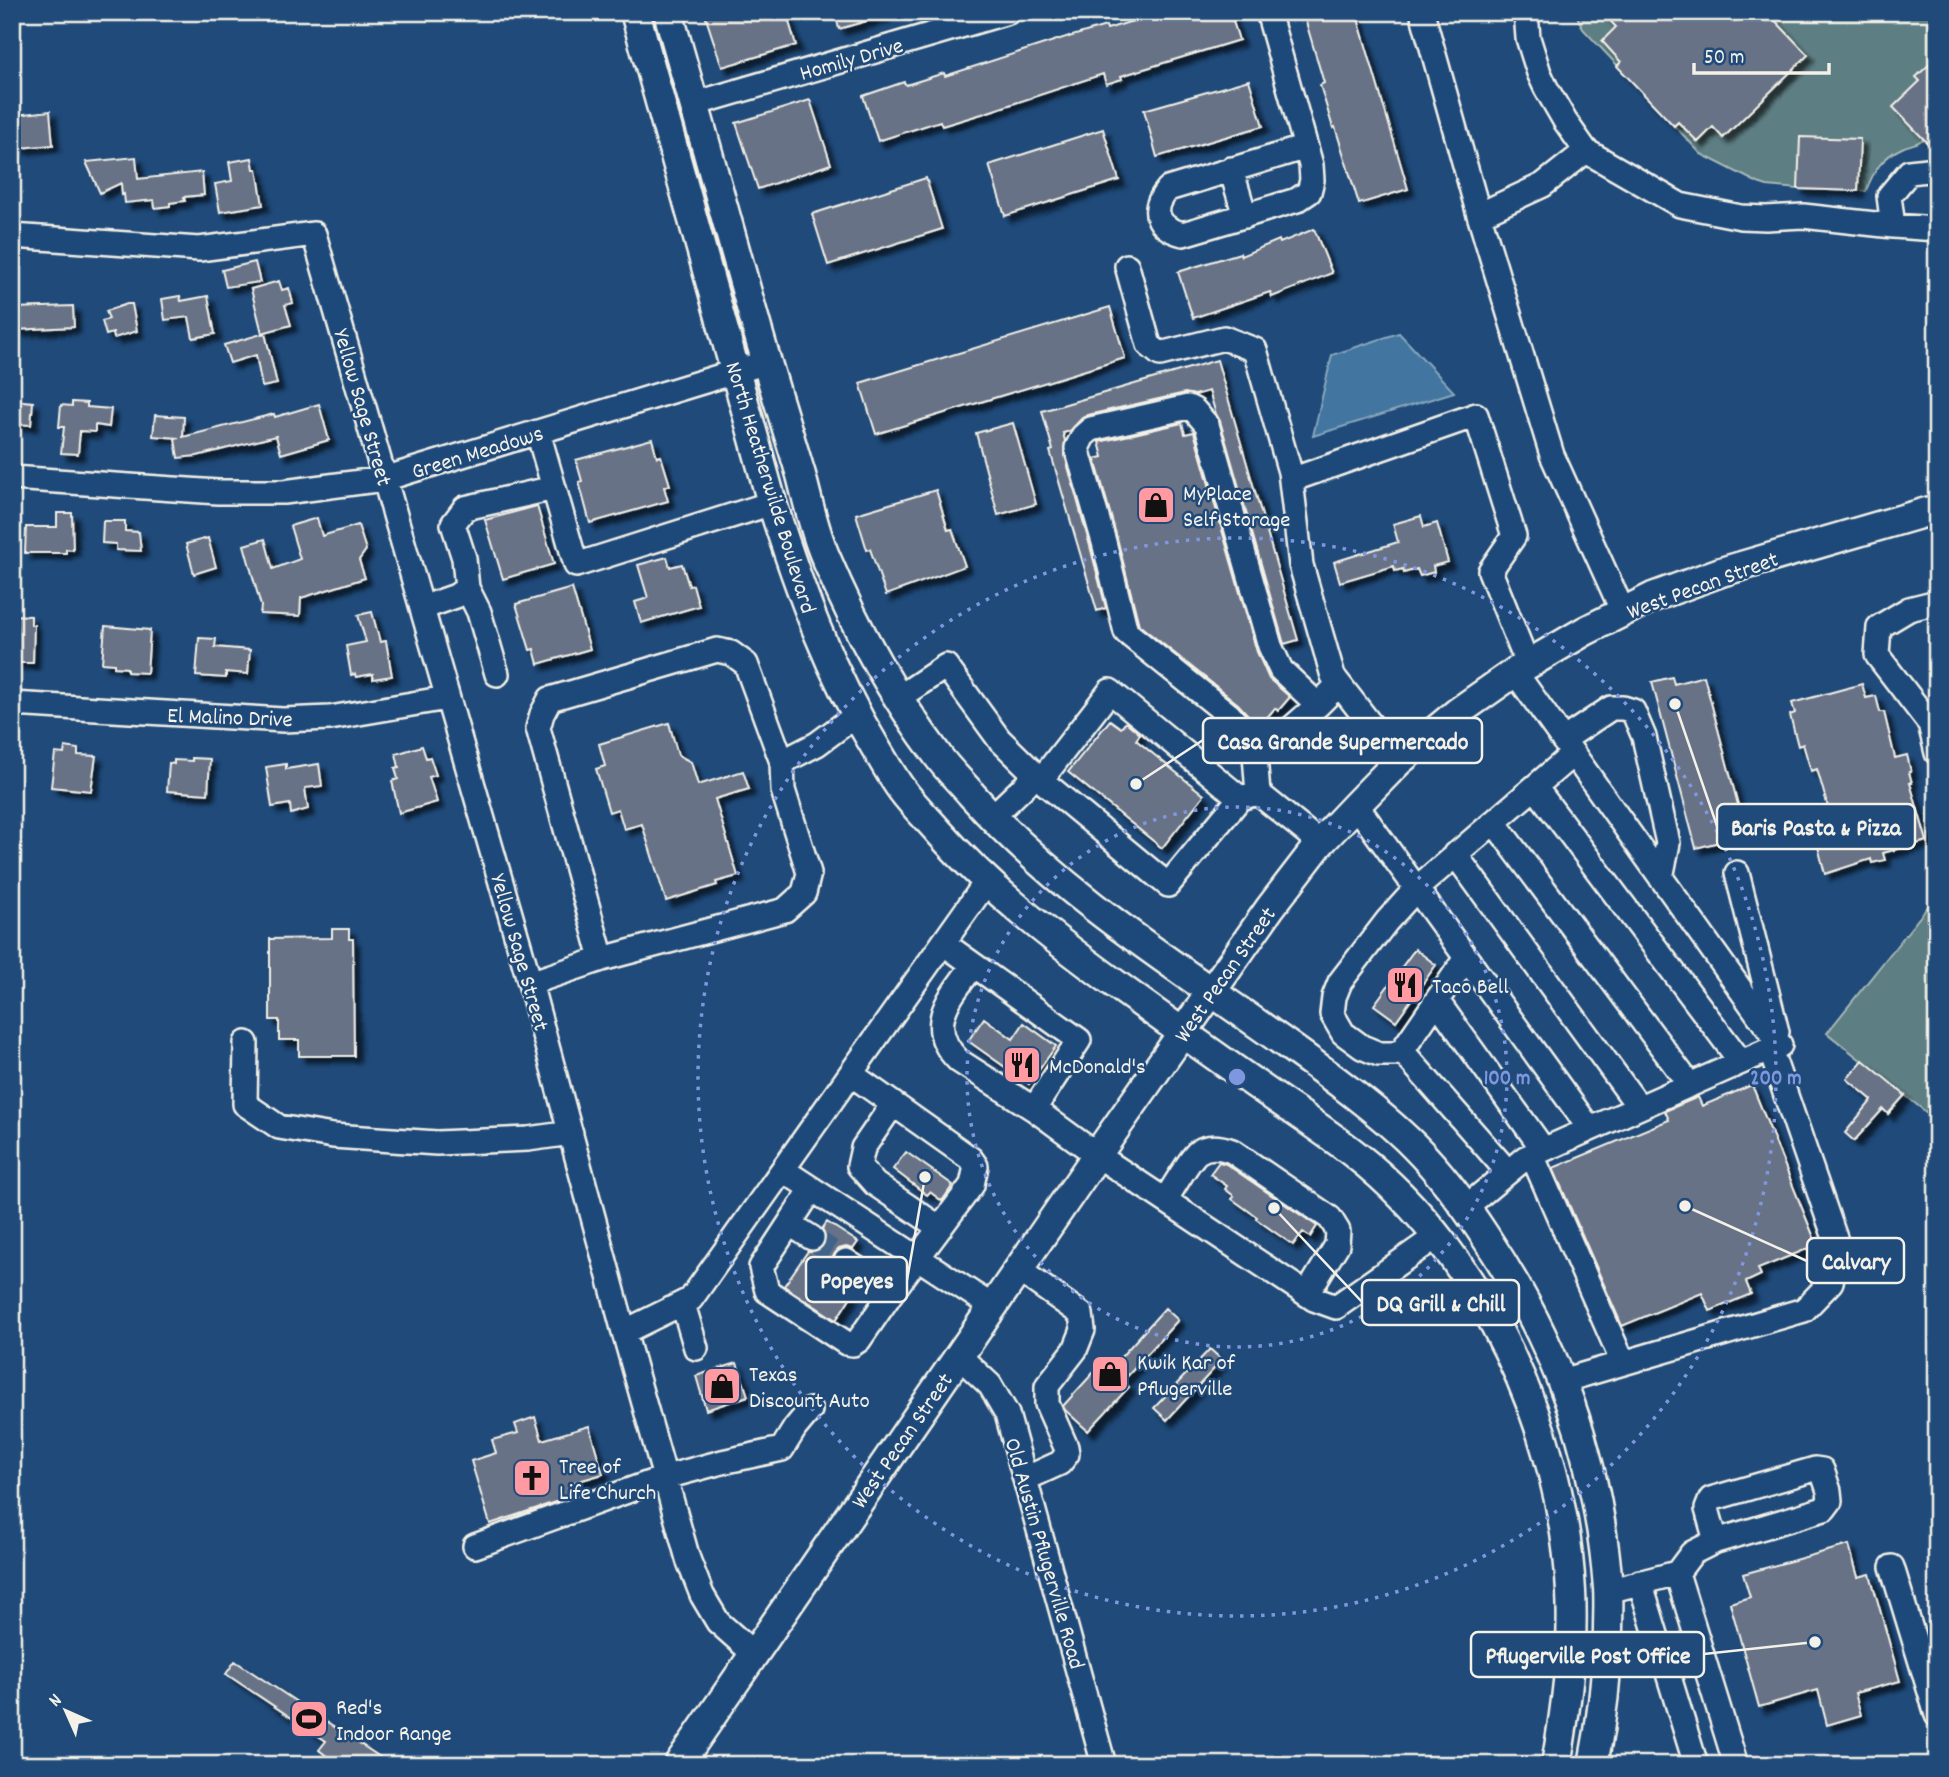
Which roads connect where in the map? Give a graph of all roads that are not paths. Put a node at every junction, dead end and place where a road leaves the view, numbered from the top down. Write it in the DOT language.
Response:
graph roads {
  1 [pos="635,12"];
  2 [pos="668,12"];
  3 [pos="1008,12"];
  4 [pos="1268,12"];
  5 [pos="1422,12"];
  6 [pos="1526,12"];
  7 [pos="694,104"];
  8 [pos="1306,147"];
  9 [pos="1586,151"];
  10 [pos="1231,169"];
  11 [pos="1937,169"];
  12 [pos="1479,215"];
  13 [pos="1245,216"];
  14 [pos="1892,226"];
  15 [pos="1937,229"];
  16 [pos="12,236"];
  17 [pos="1126,266"];
  18 [pos="767,362"];
  19 [pos="737,372"];
  20 [pos="538,432"];
  21 [pos="12,478"];
  22 [pos="384,479"];
  23 [pos="1291,480"];
  24 [pos="554,488"];
  25 [pos="772,503"];
  26 [pos="1937,509"];
  27 [pos="467,588"];
  28 [pos="1937,602"];
  29 [pos="422,608"];
  30 [pos="1623,612"];
  31 [pos="1522,668"];
  32 [pos="497,674"];
  33 [pos="1339,684"];
  34 [pos="447,698"];
  35 [pos="898,698"];
  36 [pos="12,704"];
  37 [pos="1318,705"];
  38 [pos="859,720"];
  39 [pos="1568,747"];
  40 [pos="1937,753"];
  41 [pos="1256,759"];
  42 [pos="1399,761"];
  43 [pos="782,762"];
  44 [pos="1038,777"];
  45 [pos="1535,787"];
  46 [pos="1249,796"];
  47 [pos="1356,805"];
  48 [pos="992,817"];
  49 [pos="1494,822"];
  50 [pos="1321,843"];
  51 [pos="1455,855"];
  52 [pos="1737,873"];
  53 [pos="1661,878"];
  54 [pos="987,881"];
  55 [pos="1416,888"];
  56 [pos="943,943"];
  57 [pos="1466,958"];
  58 [pos="602,959"];
  59 [pos="973,966"];
  60 [pos="530,983"];
  61 [pos="1212,992"];
  62 [pos="1437,1001"];
  63 [pos="1183,1033"];
  64 [pos="246,1043"];
  65 [pos="1775,1047"];
  66 [pos="1402,1051"];
  67 [pos="1741,1062"];
  68 [pos="851,1074"];
  69 [pos="1690,1085"];
  70 [pos="893,1104"];
  71 [pos="1639,1107"];
  72 [pos="1034,1109"];
  73 [pos="1590,1129"];
  74 [pos="571,1133"];
  75 [pos="1538,1152"];
  76 [pos="1097,1155"];
  77 [pos="783,1170"];
  78 [pos="1508,1172"];
  79 [pos="812,1189"];
  80 [pos="1165,1200"];
  81 [pos="1466,1207"];
  82 [pos="790,1224"];
  83 [pos="940,1228"];
  84 [pos="1437,1236"];
  85 [pos="812,1238"];
  86 [pos="918,1258"];
  87 [pos="846,1261"];
  88 [pos="1019,1270"];
  89 [pos="892,1292"];
  90 [pos="1307,1294"];
  91 [pos="683,1304"];
  92 [pos="993,1307"];
  93 [pos="624,1332"];
  94 [pos="696,1348"];
  95 [pos="959,1356"];
  96 [pos="1623,1363"];
  97 [pos="1562,1381"];
  98 [pos="810,1410"];
  99 [pos="666,1477"];
  100 [pos="1025,1479"];
  101 [pos="1716,1541"];
  102 [pos="475,1546"];
  103 [pos="1892,1567"];
  104 [pos="1677,1573"];
  105 [pos="1640,1582"];
  106 [pos="1608,1591"];
  107 [pos="1571,1592"];
  108 [pos="754,1654"];
  109 [pos="1937,1715"];
  110 [pos="678,1765"];
  111 [pos="1104,1765"];
  112 [pos="1556,1765"];
  113 [pos="1593,1765"];
  114 [pos="1696,1765"];
  115 [pos="1736,1765"];
  1 -- 19 [label="main road, North Heatherwilde Boulevard"];
  2 -- 7 [label="main road, North Heatherwilde Boulevard"];
  3 -- 7 [label="street, Homily Drive"];
  4 -- 8 [label="street"];
  5 -- 12 [label="street"];
  6 -- 9 [label="street"];
  7 -- 18 [label="main road, North Heatherwilde Boulevard"];
  8 -- 10 [label="street"];
  8 -- 13 [label="street"];
  9 -- 12 [label="street"];
  9 -- 14 [label="street"];
  10 -- 13 [label="street"];
  10 -- 13 [label="street"];
  11 -- 14 [label="street"];
  12 -- 30 [label="street"];
  14 -- 15 [label="street"];
  16 -- 22 [label="street, Yellow Sage Street"];
  17 -- 23 [label="street"];
  18 -- 19 [label="street, Green Meadows"];
  18 -- 35 [label="main road, North Heatherwilde Boulevard"];
  19 -- 20 [label="street, Green Meadows"];
  19 -- 25 [label="main road, North Heatherwilde Boulevard"];
  20 -- 22 [label="street, Green Meadows"];
  20 -- 24 [label="street"];
  21 -- 22 [label="street, Green Meadows"];
  22 -- 29 [label="street, Yellow Sage Street"];
  23 -- 31 [label="street"];
  23 -- 33 [label="street"];
  24 -- 25 [label="street"];
  24 -- 27 [label="street"];
  25 -- 38 [label="main road, North Heatherwilde Boulevard"];
  26 -- 30 [label="main road, West Pecan Street"];
  27 -- 29 [label="street"];
  27 -- 32 [label="street"];
  28 -- 40 [label="street"];
  29 -- 34 [label="street, Yellow Sage Street"];
  30 -- 31 [label="main road, West Pecan Street"];
  31 -- 39 [label="street"];
  31 -- 42 [label="main road, West Pecan Street"];
  33 -- 37 [label="street"];
  33 -- 42 [label="street"];
  34 -- 36 [label="street, El Malino Drive"];
  34 -- 60 [label="street, Yellow Sage Street"];
  35 -- 38 [label="main road"];
  35 -- 44 [label="street"];
  35 -- 48 [label="main road, North Heatherwilde Boulevard"];
  37 -- 41 [label="street"];
  37 -- 41 [label="street"];
  38 -- 43 [label="street"];
  38 -- 54 [label="main road, North Heatherwilde Boulevard"];
  39 -- 45 [label="street"];
  39 -- 53 [label="street"];
  39 -- 53 [label="street"];
  41 -- 46 [label="street"];
  42 -- 47 [label="main road, West Pecan Street"];
  43 -- 58 [label="street"];
  43 -- 58 [label="street"];
  44 -- 46 [label="street"];
  44 -- 46 [label="street"];
  44 -- 48 [label="street"];
  45 -- 49 [label="street"];
  45 -- 67 [label="street"];
  46 -- 50 [label="street"];
  47 -- 50 [label="main road, West Pecan Street"];
  47 -- 55 [label="street"];
  48 -- 61 [label="main road, North Heatherwilde Boulevard"];
  49 -- 51 [label="street"];
  49 -- 69 [label="street"];
  50 -- 61 [label="main road, West Pecan Street"];
  51 -- 55 [label="street"];
  51 -- 71 [label="street"];
  52 -- 65 [label="street"];
  53 -- 65 [label="street"];
  54 -- 56 [label="street"];
  54 -- 63 [label="main road, North Heatherwilde Boulevard"];
  55 -- 57 [label="street"];
  55 -- 66 [label="street"];
  56 -- 59 [label="street"];
  56 -- 68 [label="street"];
  57 -- 62 [label="street"];
  57 -- 73 [label="street"];
  58 -- 60 [label="street"];
  59 -- 72 [label="street"];
  59 -- 72 [label="street"];
  60 -- 74 [label="street, Yellow Sage Street"];
  61 -- 63 [label="main road, West Pecan Street"];
  61 -- 81 [label="main road, North Heatherwilde Boulevard"];
  62 -- 66 [label="street"];
  62 -- 75 [label="street"];
  63 -- 76 [label="main road, West Pecan Street"];
  63 -- 84 [label="main road, North Heatherwilde Boulevard"];
  64 -- 74 [label="street"];
  65 -- 67 [label="street"];
  65 -- 96 [label="street"];
  66 -- 78 [label="street"];
  67 -- 69 [label="street"];
  68 -- 70 [label="street"];
  68 -- 77 [label="street"];
  69 -- 71 [label="street"];
  70 -- 83 [label="street"];
  70 -- 83 [label="street"];
  71 -- 73 [label="street"];
  72 -- 76 [label="street"];
  73 -- 75 [label="street"];
  74 -- 93 [label="street, Yellow Sage Street"];
  75 -- 78 [label="street"];
  75 -- 96 [label="street"];
  76 -- 80 [label="street"];
  76 -- 88 [label="main road, West Pecan Street"];
  77 -- 79 [label="street"];
  77 -- 91 [label="street"];
  78 -- 81 [label="street"];
  79 -- 82 [label="street"];
  79 -- 86 [label="street"];
  80 -- 90 [label="street"];
  80 -- 90 [label="street"];
  81 -- 84 [label="main road"];
  81 -- 97 [label="main road, North Heatherwilde Boulevard"];
  82 -- 85 [label="street"];
  82 -- 89 [label="street"];
  83 -- 86 [label="street"];
  84 -- 90 [label="street"];
  84 -- 107 [label="main road, North Heatherwilde Boulevard"];
  86 -- 89 [label="street"];
  86 -- 92 [label="street"];
  87 -- 89 [label="street"];
  88 -- 92 [label="main road, West Pecan Street"];
  88 -- 100 [label="street"];
  91 -- 93 [label="street"];
  91 -- 94 [label="street"];
  92 -- 95 [label="main road, West Pecan Street"];
  93 -- 99 [label="street, Yellow Sage Street"];
  95 -- 100 [label="street, Old Austin Pflugerville Road"];
  95 -- 108 [label="main road, West Pecan Street"];
  96 -- 97 [label="street"];
  97 -- 106 [label="main road, North Heatherwilde Boulevard"];
  98 -- 99 [label="street"];
  99 -- 102 [label="street"];
  99 -- 108 [label="street, Yellow Sage Street"];
  100 -- 111 [label="street, Old Austin Pflugerville Road"];
  101 -- 101 [label="street"];
  101 -- 104 [label="street"];
  103 -- 109 [label="street"];
  104 -- 105 [label="street"];
  104 -- 115 [label="street"];
  105 -- 106 [label="street"];
  105 -- 114 [label="street"];
  106 -- 107 [label="main road"];
  106 -- 113 [label="main road, North Heatherwilde Boulevard"];
  107 -- 112 [label="main road, North Heatherwilde Boulevard"];
  108 -- 110 [label="main road, West Pecan Street"];
}
